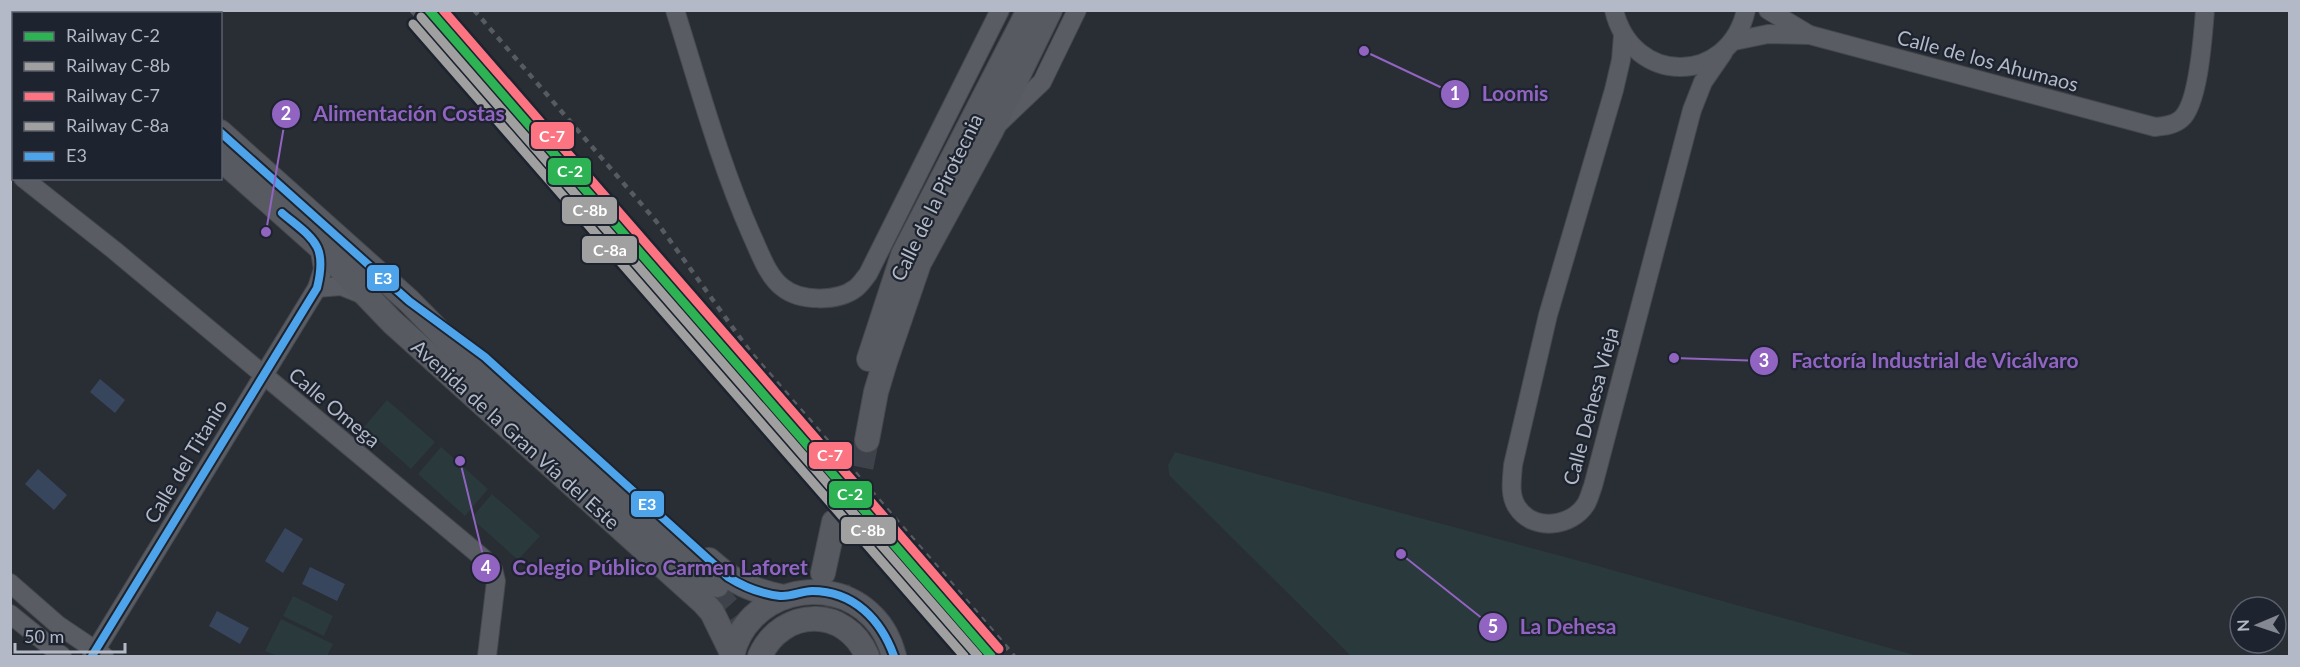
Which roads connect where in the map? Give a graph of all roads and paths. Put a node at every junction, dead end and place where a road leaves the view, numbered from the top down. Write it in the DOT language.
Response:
graph roads {
  1 [pos="675,10"];
  2 [pos="1000,10"];
  3 [pos="1029,10"];
  4 [pos="1050,10"];
  5 [pos="1077,10"];
  6 [pos="1746,10"];
  7 [pos="1768,10"];
  8 [pos="2205,10"];
  9 [pos="1614,11"];
  10 [pos="1623,35"];
  11 [pos="1810,35"];
  12 [pos="1728,47"];
  13 [pos="991,131"];
  14 [pos="222,134"];
  15 [pos="222,160"];
  16 [pos="26,180"];
  17 [pos="319,246"];
  18 [pos="317,288"];
  19 [pos="369,296"];
  20 [pos="409,301"];
  21 [pos="262,376"];
  22 [pos="840,530"];
  23 [pos="831,573"];
  24 [pos="10,583"];
  25 [pos="808,613"];
  26 [pos="10,614"];
  27 [pos="757,648"];
  28 [pos="97,655"];
  29 [pos="732,655"];
  30 [pos="62,657"];
  31 [pos="487,657"];
  32 [pos="867,657"];
  33 [pos="894,657"];
  1 -- 2 [label="street, Calle de la Pirotecnia"];
  3 -- 13 [label="main road, Calle de la Pirotecnia"];
  4 -- 13 [label="main road, Calle de la Pirotecnia"];
  5 -- 13 [label="street, Calle de la Pirotecnia"];
  6 -- 12 [label="street, Calle Dehesa Vieja"];
  7 -- 11 [label="street, Calle de los Ahumaos"];
  8 -- 11 [label="street, Calle de los Ahumaos"];
  9 -- 10 [label="street"];
  10 -- 12 [label="street, Calle de los Ahumaos"];
  10 -- 12 [label="street, Calle Dehesa Vieja"];
  11 -- 12 [label="street, Calle de los Ahumaos"];
  14 -- 20 [label="main road, Avenida de la Gran Vía del Este"];
  15 -- 17 [label="main road, Avenida de la Gran Vía del Este"];
  16 -- 21 [label="street, Calle Omega"];
  17 -- 18 [label="street, Calle del Titanio"];
  17 -- 19 [label="main road, Avenida de la Gran Vía del Este"];
  18 -- 19 [label="street"];
  18 -- 21 [label="street, Calle del Titanio"];
  19 -- 20 [label="main road, Avenida de la Gran Vía del Este"];
  19 -- 29 [label="main road, Avenida de la Gran Vía del Este"];
  20 -- 25 [label="main road, Avenida de la Gran Vía del Este"];
  21 -- 28 [label="street, Calle del Titanio"];
  21 -- 31 [label="street, Calle Omega"];
  22 -- 23 [label="main road"];
  24 -- 28 [label="street"];
  25 -- 27 [label="main road"];
  25 -- 29 [label="main road"];
  25 -- 32 [label="main road"];
  25 -- 33 [label="main road"];
  26 -- 30 [label="street"];
}
